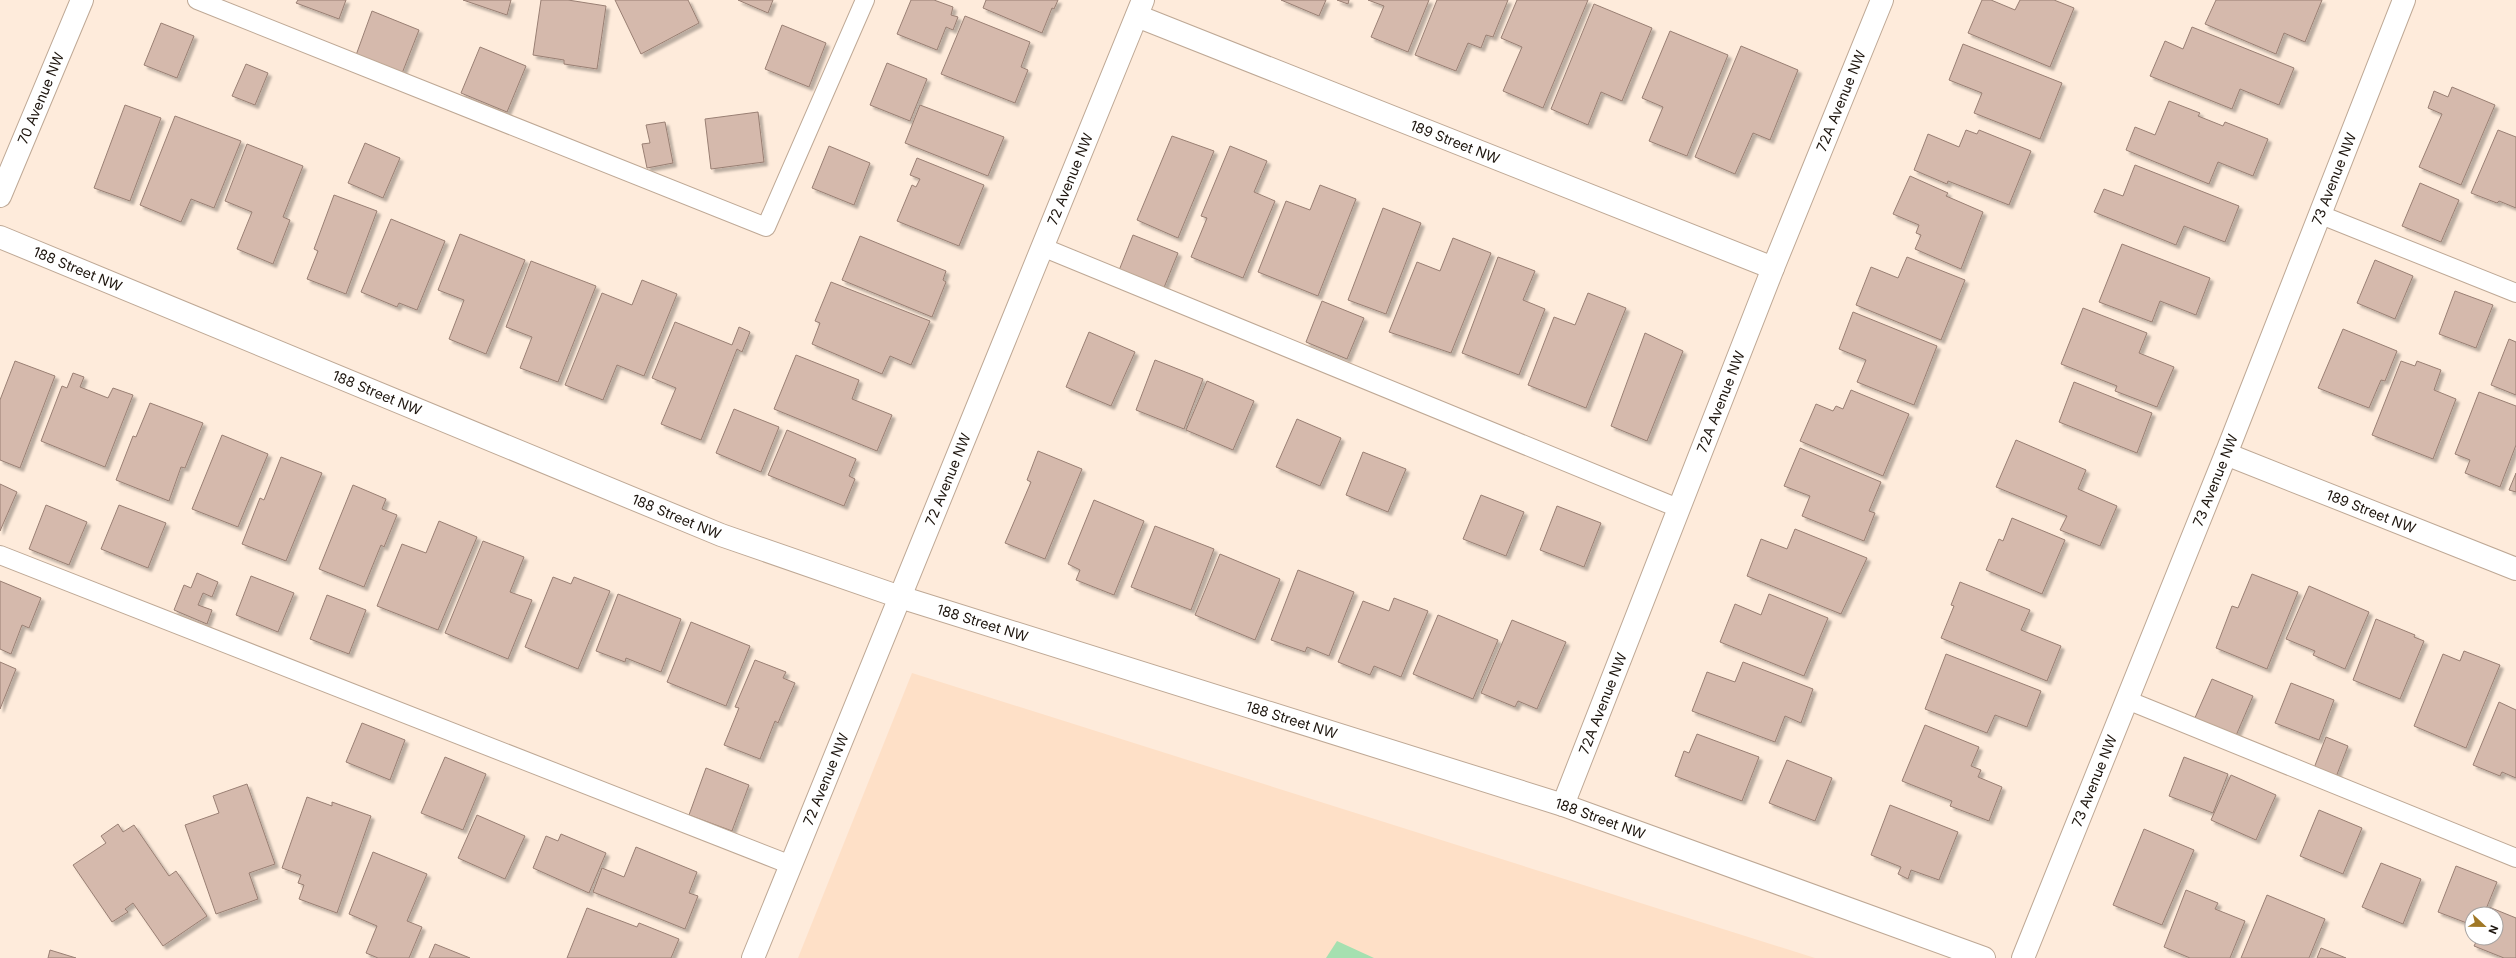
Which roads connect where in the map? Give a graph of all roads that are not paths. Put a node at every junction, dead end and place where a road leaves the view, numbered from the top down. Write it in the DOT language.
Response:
graph roads {
  1 [pos="82,0"];
  2 [pos="197,0"];
  3 [pos="865,0"];
  4 [pos="1882,0"];
  5 [pos="2404,0"];
  6 [pos="1140,8"];
  7 [pos="0,196"];
  8 [pos="2321,215"];
  9 [pos="0,237"];
  10 [pos="1042,247"];
  11 [pos="1773,268"];
  12 [pos="2516,293"];
  13 [pos="2226,454"];
  14 [pos="1678,508"];
  15 [pos="0,555"];
  16 [pos="2516,569"];
  17 [pos="900,597"];
  18 [pos="2127,700"];
  19 [pos="1562,805"];
  20 [pos="2516,858"];
  21 [pos="791,865"];
  22 [pos="753,958"];
  23 [pos="1984,958"];
  24 [pos="2023,958"];
  1 -- 7 [label="street, 70 Avenue NW"];
  2 -- 3 [label="lane"];
  4 -- 11 [label="street, 72A Avenue NW"];
  5 -- 8 [label="street, 73 Avenue NW"];
  6 -- 10 [label="street, 72 Avenue NW"];
  6 -- 11 [label="street, 189 Street NW"];
  8 -- 12 [label="lane"];
  8 -- 13 [label="street, 73 Avenue NW"];
  9 -- 17 [label="street, 188 Street NW"];
  10 -- 14 [label="lane"];
  10 -- 17 [label="street, 72 Avenue NW"];
  11 -- 14 [label="street, 72A Avenue NW"];
  13 -- 16 [label="street, 189 Street NW"];
  13 -- 18 [label="street, 73 Avenue NW"];
  14 -- 19 [label="street, 72A Avenue NW"];
  15 -- 21 [label="lane"];
  17 -- 19 [label="street, 188 Street NW"];
  17 -- 21 [label="street, 72 Avenue NW"];
  18 -- 20 [label="lane"];
  18 -- 24 [label="street, 73 Avenue NW"];
  19 -- 23 [label="street, 188 Street NW"];
  21 -- 22 [label="street, 72 Avenue NW"];
}
